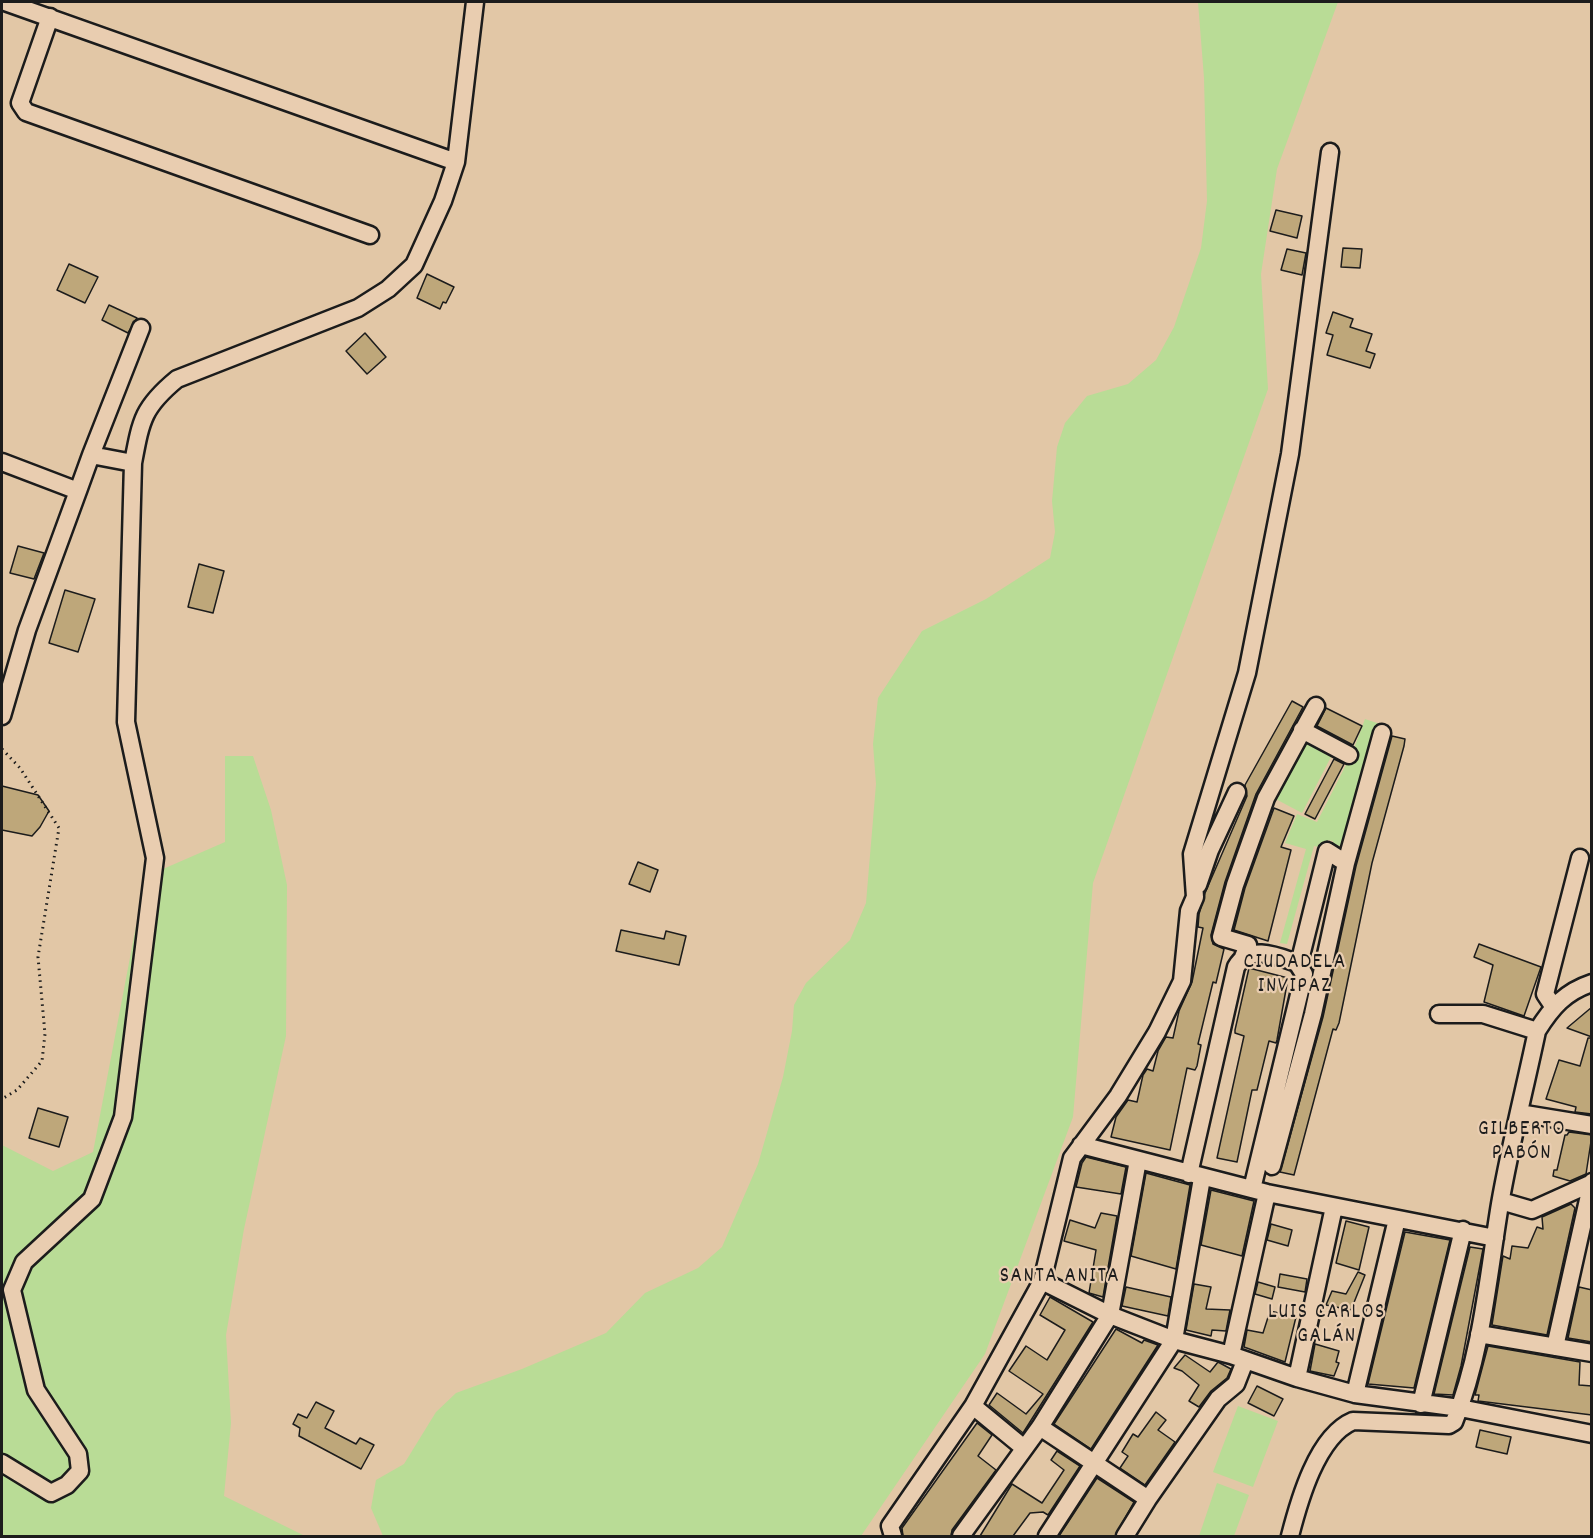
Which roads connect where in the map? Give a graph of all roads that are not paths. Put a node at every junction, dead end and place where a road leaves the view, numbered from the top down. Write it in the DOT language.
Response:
graph roads {
  1 [pos="5,2"];
  2 [pos="475,2"];
  3 [pos="42,10"];
  4 [pos="1330,152"];
  5 [pos="456,162"];
  6 [pos="370,236"];
  7 [pos="141,328"];
  8 [pos="91,455"];
  9 [pos="2,462"];
  10 [pos="133,463"];
  11 [pos="78,491"];
  12 [pos="1316,706"];
  13 [pos="2,716"];
  14 [pos="1302,730"];
  15 [pos="1382,733"];
  16 [pos="1349,755"];
  17 [pos="1237,792"];
  18 [pos="1351,846"];
  19 [pos="1327,851"];
  20 [pos="1580,858"];
  21 [pos="1346,863"];
  22 [pos="1195,897"];
  23 [pos="1243,957"];
  24 [pos="1299,964"];
  25 [pos="1592,983"];
  26 [pos="1553,1006"];
  27 [pos="1439,1014"];
  28 [pos="1537,1030"];
  29 [pos="1519,1113"];
  30 [pos="1592,1125"];
  31 [pos="1081,1145"];
  32 [pos="1138,1160"];
  33 [pos="1272,1166"];
  34 [pos="1195,1176"];
  35 [pos="1591,1183"];
  36 [pos="1260,1191"];
  37 [pos="1500,1201"];
  38 [pos="1334,1207"];
  39 [pos="1397,1219"];
  40 [pos="1463,1230"];
  41 [pos="1495,1238"];
  42 [pos="1042,1281"];
  43 [pos="1110,1315"];
  44 [pos="1479,1334"];
  45 [pos="1174,1340"];
  46 [pos="1555,1347"];
  47 [pos="1592,1353"];
  48 [pos="1238,1358"];
  49 [pos="1297,1378"];
  50 [pos="1355,1394"];
  51 [pos="1421,1404"];
  52 [pos="973,1406"];
  53 [pos="1460,1408"];
  54 [pos="1040,1427"];
  55 [pos="1592,1434"];
  56 [pos="1024,1448"];
  57 [pos="2,1463"];
  58 [pos="1095,1465"];
  59 [pos="1148,1499"];
  60 [pos="893,1536"];
  61 [pos="961,1536"];
  62 [pos="1047,1536"];
  63 [pos="1125,1536"];
  64 [pos="1290,1536"];
  1 -- 3 [label="street"];
  2 -- 5 [label="street"];
  3 -- 5 [label="street"];
  3 -- 6 [label="street"];
  4 -- 22 [label="street"];
  5 -- 10 [label="street"];
  7 -- 8 [label="street"];
  8 -- 10 [label="street"];
  8 -- 11 [label="street"];
  9 -- 11 [label="street"];
  10 -- 57 [label="street"];
  11 -- 13 [label="street"];
  12 -- 14 [label="street"];
  14 -- 16 [label="street"];
  14 -- 23 [label="street"];
  15 -- 18 [label="street"];
  17 -- 22 [label="street"];
  18 -- 19 [label="street"];
  18 -- 21 [label="street"];
  19 -- 21 [label="street"];
  19 -- 24 [label="street"];
  20 -- 26 [label="street"];
  21 -- 33 [label="street"];
  22 -- 31 [label="street"];
  23 -- 24 [label="street"];
  23 -- 34 [label="street"];
  24 -- 36 [label="street"];
  25 -- 26 [label="street"];
  26 -- 28 [label="street"];
  27 -- 28 [label="street"];
  28 -- 29 [label="street"];
  29 -- 30 [label="street"];
  29 -- 37 [label="street"];
  31 -- 32 [label="street"];
  31 -- 42 [label="street"];
  32 -- 34 [label="street"];
  32 -- 43 [label="street"];
  34 -- 36 [label="street"];
  34 -- 45 [label="street"];
  35 -- 37 [label="street"];
  35 -- 46 [label="street"];
  36 -- 38 [label="street"];
  36 -- 48 [label="street"];
  37 -- 41 [label="street"];
  38 -- 39 [label="street"];
  38 -- 49 [label="street"];
  39 -- 40 [label="street"];
  39 -- 50 [label="street"];
  40 -- 41 [label="street"];
  40 -- 51 [label="street"];
  41 -- 44 [label="street"];
  42 -- 43 [label="street"];
  42 -- 52 [label="street"];
  43 -- 45 [label="street"];
  43 -- 54 [label="street"];
  44 -- 46 [label="street"];
  44 -- 53 [label="street"];
  45 -- 48 [label="street"];
  45 -- 58 [label="street"];
  46 -- 47 [label="street"];
  48 -- 49 [label="street"];
  48 -- 59 [label="street"];
  49 -- 50 [label="street"];
  50 -- 51 [label="street"];
  51 -- 53 [label="street"];
  52 -- 56 [label="street"];
  52 -- 60 [label="street"];
  53 -- 55 [label="street"];
  53 -- 64 [label="street"];
  54 -- 56 [label="street"];
  54 -- 58 [label="street"];
  56 -- 61 [label="street"];
  58 -- 59 [label="street"];
  58 -- 62 [label="street"];
  59 -- 63 [label="street"];
}
